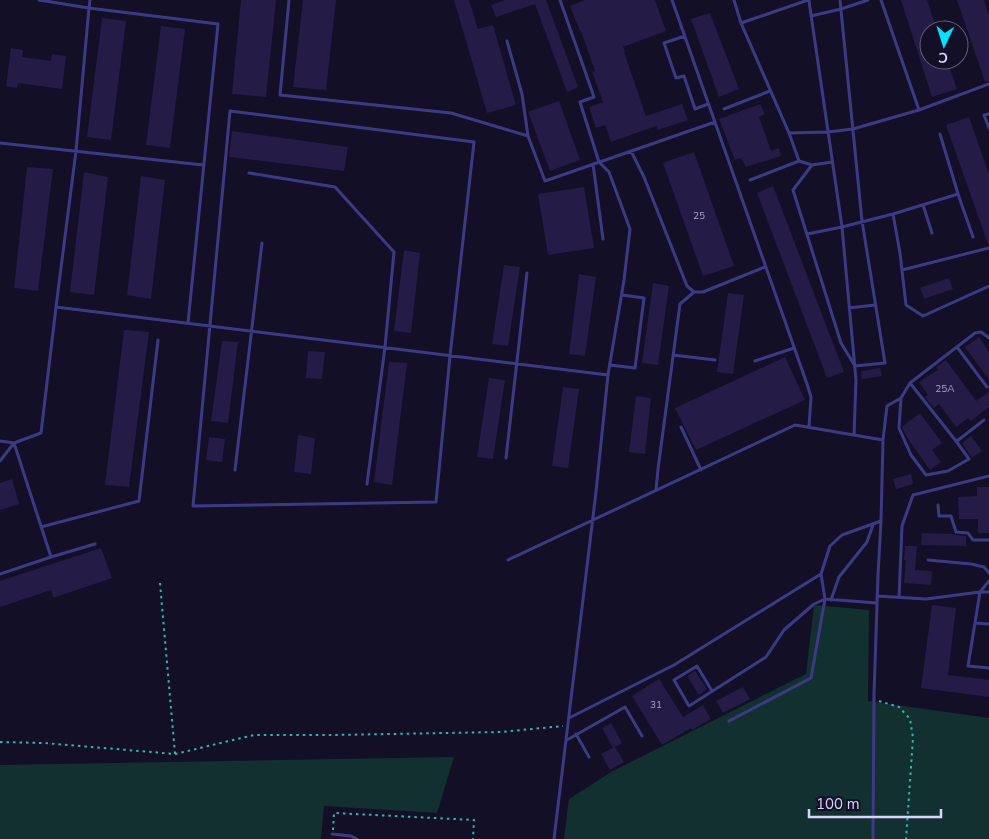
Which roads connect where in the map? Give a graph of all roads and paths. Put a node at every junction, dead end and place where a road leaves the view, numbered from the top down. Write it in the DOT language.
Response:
graph roads {
  1 [pos="39,0"];
  2 [pos="90,0"];
  3 [pos="289,0"];
  4 [pos="560,0"];
  5 [pos="672,0"];
  6 [pos="734,0"];
  7 [pos="808,0"];
  8 [pos="840,0"];
  9 [pos="868,0"];
  10 [pos="881,0"];
  11 [pos="89,8"];
  12 [pos="841,9"];
  13 [pos="811,16"];
  14 [pos="741,23"];
  15 [pos="685,36"];
  16 [pos="507,41"];
  17 [pos="989,84"];
  18 [pos="770,91"];
  19 [pos="708,104"];
  20 [pos="724,109"];
  21 [pos="919,110"];
  22 [pos="989,114"];
  23 [pos="715,122"];
  24 [pos="989,128"];
  25 [pos="853,129"];
  26 [pos="828,132"];
  27 [pos="789,133"];
  28 [pos="940,134"];
  29 [pos="528,136"];
  30 [pos="0,143"];
  31 [pos="76,151"];
  32 [pos="631,151"];
  33 [pos="799,161"];
  34 [pos="599,162"];
  35 [pos="832,162"];
  36 [pos="594,164"];
  37 [pos="203,165"];
  38 [pos="812,165"];
  39 [pos="248,174"];
  40 [pos="750,180"];
  41 [pos="958,194"];
  42 [pos="923,205"];
  43 [pos="893,214"];
  44 [pos="862,221"];
  45 [pos="842,227"];
  46 [pos="932,233"];
  47 [pos="807,234"];
  48 [pos="973,237"];
  49 [pos="603,239"];
  50 [pos="262,243"];
  51 [pos="989,248"];
  52 [pos="766,267"];
  53 [pos="902,270"];
  54 [pos="527,272"];
  55 [pos="989,286"];
  56 [pos="694,292"];
  57 [pos="622,295"];
  58 [pos="876,305"];
  59 [pos="56,306"];
  60 [pos="849,308"];
  61 [pos="188,323"];
  62 [pos="210,326"];
  63 [pos="252,331"];
  64 [pos="989,338"];
  65 [pos="158,340"];
  66 [pos="385,347"];
  67 [pos="957,347"];
  68 [pos="794,348"];
  69 [pos="673,355"];
  70 [pos="450,356"];
  71 [pos="716,360"];
  72 [pos="755,361"];
  73 [pos="517,364"];
  74 [pos="610,365"];
  75 [pos="855,366"];
  76 [pos="608,375"];
  77 [pos="910,383"];
  78 [pos="987,387"];
  79 [pos="901,398"];
  80 [pos="984,420"];
  81 [pos="681,427"];
  82 [pos="809,427"];
  83 [pos="854,435"];
  84 [pos="883,440"];
  85 [pos="0,441"];
  86 [pos="956,441"];
  87 [pos="14,443"];
  88 [pos="506,458"];
  89 [pos="0,461"];
  90 [pos="235,470"];
  91 [pos="701,470"];
  92 [pos="989,476"];
  93 [pos="367,484"];
  94 [pos="656,490"];
  95 [pos="938,506"];
  96 [pos="592,521"];
  97 [pos="881,521"];
  98 [pos="873,524"];
  99 [pos="41,527"];
  100 [pos="989,540"];
  101 [pos="95,544"];
  102 [pos="51,557"];
  103 [pos="508,560"];
  104 [pos="928,560"];
  105 [pos="989,573"];
  106 [pos="0,574"];
  107 [pos="821,574"];
  108 [pos="989,581"];
  109 [pos="160,583"];
  110 [pos="980,592"];
  111 [pos="989,592"];
  112 [pos="878,596"];
  113 [pos="899,597"];
  114 [pos="825,599"];
  115 [pos="832,600"];
  116 [pos="877,603"];
  117 [pos="975,623"];
  118 [pos="989,624"];
  119 [pos="989,668"];
  120 [pos="712,691"];
  121 [pos="874,700"];
  122 [pos="569,718"];
  123 [pos="730,720"];
  124 [pos="568,725"];
  125 [pos="576,734"];
  126 [pos="642,736"];
  127 [pos="566,740"];
  128 [pos="0,742"];
  129 [pos="175,754"];
  130 [pos="589,757"];
  131 [pos="332,834"];
  132 [pos="357,839"];
  133 [pos="472,839"];
  134 [pos="554,839"];
  135 [pos="873,839"];
  136 [pos="906,839"];
  1 -- 11 [label="lane"];
  2 -- 11 [label="lane"];
  3 -- 29 [label="lane"];
  4 -- 34 [label="lane"];
  5 -- 15 [label="lane"];
  6 -- 14 [label="lane"];
  7 -- 13 [label="lane"];
  7 -- 14 [label="lane"];
  8 -- 12 [label="lane"];
  9 -- 12 [label="lane"];
  10 -- 21 [label="lane"];
  11 -- 31 [label="lane"];
  11 -- 37 [label="lane"];
  12 -- 13 [label="lane"];
  12 -- 25 [label="lane"];
  13 -- 26 [label="lane"];
  14 -- 18 [label="lane"];
  15 -- 19 [label="lane"];
  15 -- 19 [label="lane"];
  16 -- 29 [label="lane"];
  17 -- 21 [label="lane"];
  18 -- 20 [label="lane"];
  18 -- 27 [label="lane"];
  19 -- 23 [label="lane"];
  21 -- 25 [label="lane"];
  22 -- 24 [label="lane"];
  23 -- 32 [label="lane"];
  23 -- 52 [label="lane"];
  25 -- 26 [label="lane"];
  25 -- 44 [label="lane"];
  26 -- 27 [label="lane"];
  26 -- 35 [label="lane"];
  27 -- 33 [label="lane"];
  28 -- 41 [label="lane"];
  29 -- 36 [label="lane"];
  30 -- 31 [label="lane"];
  31 -- 37 [label="lane"];
  31 -- 59 [label="lane"];
  32 -- 34 [label="lane"];
  32 -- 56 [label="lane"];
  33 -- 38 [label="lane"];
  33 -- 40 [label="lane"];
  34 -- 36 [label="lane"];
  34 -- 57 [label="lane"];
  35 -- 38 [label="lane"];
  35 -- 45 [label="lane"];
  36 -- 49 [label="lane"];
  37 -- 61 [label="lane"];
  38 -- 47 [label="lane"];
  39 -- 66 [label="lane"];
  41 -- 42 [label="lane"];
  41 -- 48 [label="lane"];
  42 -- 43 [label="lane"];
  42 -- 46 [label="lane"];
  43 -- 44 [label="lane"];
  43 -- 53 [label="lane"];
  44 -- 45 [label="lane"];
  44 -- 58 [label="lane"];
  45 -- 47 [label="lane"];
  45 -- 60 [label="lane"];
  47 -- 75 [label="lane"];
  50 -- 63 [label="lane"];
  51 -- 53 [label="lane"];
  52 -- 56 [label="lane"];
  52 -- 68 [label="lane"];
  53 -- 55 [label="lane"];
  54 -- 73 [label="lane"];
  56 -- 69 [label="lane"];
  57 -- 74 [label="lane"];
  57 -- 74 [label="lane"];
  58 -- 60 [label="lane"];
  58 -- 75 [label="lane"];
  59 -- 61 [label="lane"];
  59 -- 87 [label="lane"];
  60 -- 75 [label="lane"];
  61 -- 62 [label="lane"];
  62 -- 63 [label="lane"];
  62 -- 70 [label="lane"];
  62 -- 70 [label="lane"];
  63 -- 66 [label="lane"];
  63 -- 90 [label="lane"];
  64 -- 67 [label="lane"];
  65 -- 99 [label="lane"];
  66 -- 70 [label="lane"];
  66 -- 93 [label="lane"];
  67 -- 77 [label="lane"];
  67 -- 78 [label="lane"];
  68 -- 72 [label="lane"];
  68 -- 82 [label="lane"];
  69 -- 71 [label="lane"];
  69 -- 94 [label="lane"];
  70 -- 73 [label="lane"];
  73 -- 76 [label="lane"];
  73 -- 88 [label="lane"];
  74 -- 76 [label="lane"];
  75 -- 83 [label="lane"];
  76 -- 96 [label="lane"];
  77 -- 79 [label="lane"];
  77 -- 86 [label="lane"];
  79 -- 84 [label="lane"];
  79 -- 86 [label="lane"];
  80 -- 86 [label="lane"];
  81 -- 91 [label="lane"];
  82 -- 83 [label="lane"];
  82 -- 91 [label="lane"];
  83 -- 84 [label="lane"];
  84 -- 97 [label="lane"];
  85 -- 87 [label="lane"];
  87 -- 89 [label="lane"];
  87 -- 99 [label="lane"];
  91 -- 94 [label="lane"];
  92 -- 113 [label="lane"];
  94 -- 96 [label="lane"];
  95 -- 100 [label="lane"];
  96 -- 103 [label="lane"];
  96 -- 122 [label="lane"];
  97 -- 98 [label="lane"];
  97 -- 112 [label="lane"];
  98 -- 107 [label="lane"];
  98 -- 115 [label="lane"];
  99 -- 102 [label="lane"];
  101 -- 102 [label="lane"];
  102 -- 106 [label="lane"];
  104 -- 105 [label="lane"];
  107 -- 114 [label="lane"];
  107 -- 122 [label="lane"];
  108 -- 110 [label="lane"];
  109 -- 129 [label="path"];
  110 -- 111 [label="lane"];
  110 -- 113 [label="lane"];
  110 -- 117 [label="lane"];
  112 -- 113 [label="lane"];
  112 -- 116 [label="lane"];
  114 -- 115 [label="lane"];
  114 -- 120 [label="lane"];
  114 -- 123 [label="lane"];
  115 -- 116 [label="lane"];
  116 -- 121 [label="lane"];
  117 -- 118 [label="lane"];
  117 -- 119 [label="lane"];
  120 -- 120 [label="lane"];
  121 -- 135 [label="lane"];
  121 -- 136 [label="path"];
  122 -- 124 [label="lane"];
  124 -- 127 [label="lane"];
  124 -- 129 [label="path"];
  125 -- 126 [label="lane"];
  125 -- 127 [label="lane"];
  125 -- 130 [label="lane"];
  127 -- 134 [label="lane"];
  128 -- 129 [label="path"];
  131 -- 132 [label="lane"];
  131 -- 133 [label="path"];
}
